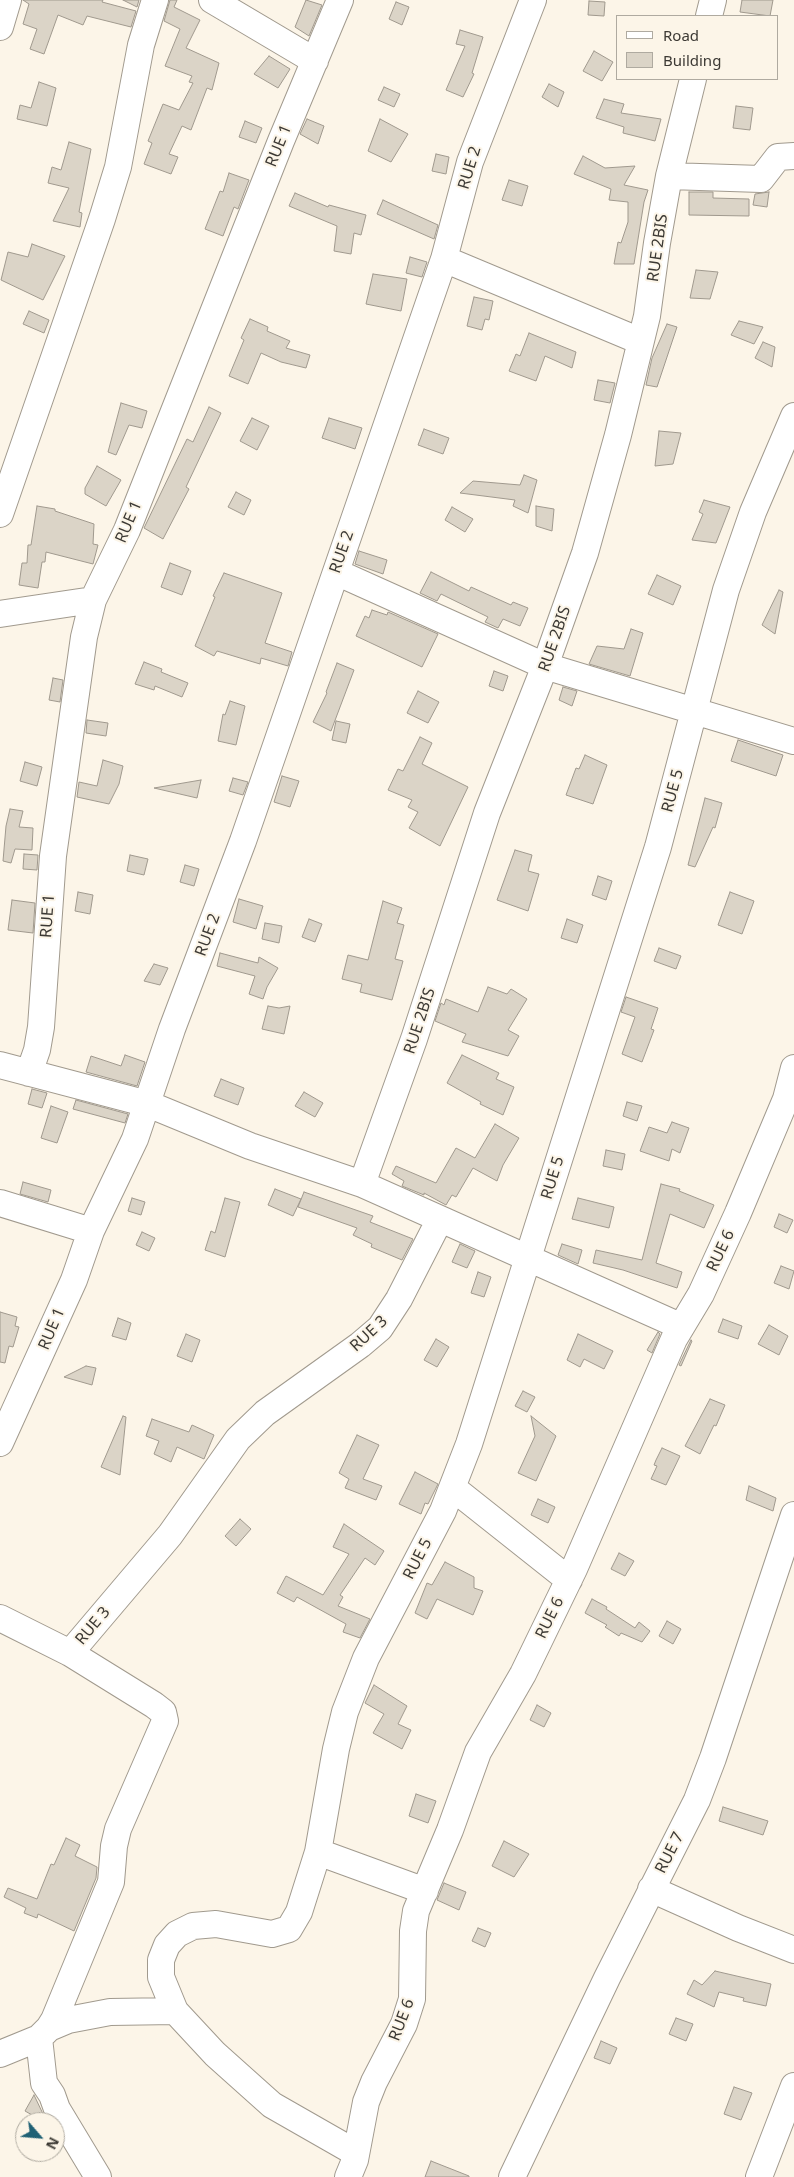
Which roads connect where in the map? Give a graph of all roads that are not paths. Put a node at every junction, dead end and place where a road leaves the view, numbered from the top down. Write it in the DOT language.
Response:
graph roads {
  1 [pos="8,0"];
  2 [pos="155,0"];
  3 [pos="212,0"];
  4 [pos="340,0"];
  5 [pos="533,0"];
  6 [pos="713,0"];
  7 [pos="709,15"];
  8 [pos="0,27"];
  9 [pos="315,61"];
  10 [pos="693,80"];
  11 [pos="794,156"];
  12 [pos="669,176"];
  13 [pos="444,259"];
  14 [pos="640,340"];
  15 [pos="794,416"];
  16 [pos="0,514"];
  17 [pos="336,572"];
  18 [pos="92,600"];
  19 [pos="0,614"];
  20 [pos="546,666"];
  21 [pos="694,712"];
  22 [pos="794,741"];
  23 [pos="0,1065"];
  24 [pos="794,1068"];
  25 [pos="29,1073"];
  26 [pos="148,1104"];
  27 [pos="362,1184"];
  28 [pos="0,1203"];
  29 [pos="440,1219"];
  30 [pos="91,1232"];
  31 [pos="528,1258"];
  32 [pos="680,1326"];
  33 [pos="0,1443"];
  34 [pos="453,1488"];
  35 [pos="794,1515"];
  36 [pos="569,1580"];
  37 [pos="0,1618"];
  38 [pos="70,1653"];
  39 [pos="318,1852"];
  40 [pos="651,1889"];
  41 [pos="425,1891"];
  42 [pos="794,1950"];
  43 [pos="175,2011"];
  44 [pos="44,2033"];
  45 [pos="0,2054"];
  46 [pos="794,2086"];
  47 [pos="352,2165"];
  48 [pos="98,2177"];
  49 [pos="512,2177"];
  50 [pos="759,2177"];
  1 -- 8 [label="street"];
  2 -- 16 [label="street"];
  3 -- 9 [label="street"];
  4 -- 9 [label="street, RUE 1"];
  5 -- 13 [label="street, RUE 2"];
  6 -- 7 [label="street"];
  9 -- 18 [label="street, RUE 1"];
  10 -- 12 [label="street, RUE 2BIS"];
  11 -- 12 [label="street"];
  12 -- 14 [label="street, RUE 2BIS"];
  13 -- 14 [label="street"];
  13 -- 17 [label="street, RUE 2"];
  14 -- 20 [label="street, RUE 2BIS"];
  15 -- 21 [label="street, RUE 5"];
  17 -- 20 [label="street"];
  17 -- 26 [label="street, RUE 2"];
  18 -- 19 [label="street"];
  18 -- 25 [label="street, RUE 1"];
  20 -- 21 [label="street"];
  20 -- 27 [label="street, RUE 2BIS"];
  21 -- 22 [label="street"];
  21 -- 31 [label="street, RUE 5"];
  23 -- 25 [label="street"];
  24 -- 32 [label="street, RUE 6"];
  25 -- 26 [label="street"];
  26 -- 27 [label="street"];
  26 -- 30 [label="street, RUE 1"];
  27 -- 29 [label="street"];
  28 -- 30 [label="street"];
  29 -- 31 [label="street"];
  29 -- 38 [label="street, RUE 3"];
  30 -- 33 [label="street, RUE 1"];
  31 -- 32 [label="street"];
  31 -- 34 [label="street, RUE 5"];
  32 -- 36 [label="street, RUE 6"];
  34 -- 36 [label="street"];
  34 -- 39 [label="street, RUE 5"];
  35 -- 40 [label="street, RUE 7"];
  36 -- 41 [label="street, RUE 6"];
  37 -- 38 [label="street"];
  38 -- 44 [label="street, RUE 3"];
  39 -- 41 [label="street"];
  39 -- 43 [label="street, RUE 5"];
  40 -- 42 [label="street"];
  40 -- 49 [label="street, RUE 7"];
  41 -- 47 [label="street, RUE 6"];
  43 -- 44 [label="street"];
  43 -- 47 [label="street"];
  44 -- 45 [label="street"];
  44 -- 48 [label="street"];
  46 -- 50 [label="street"];
}
